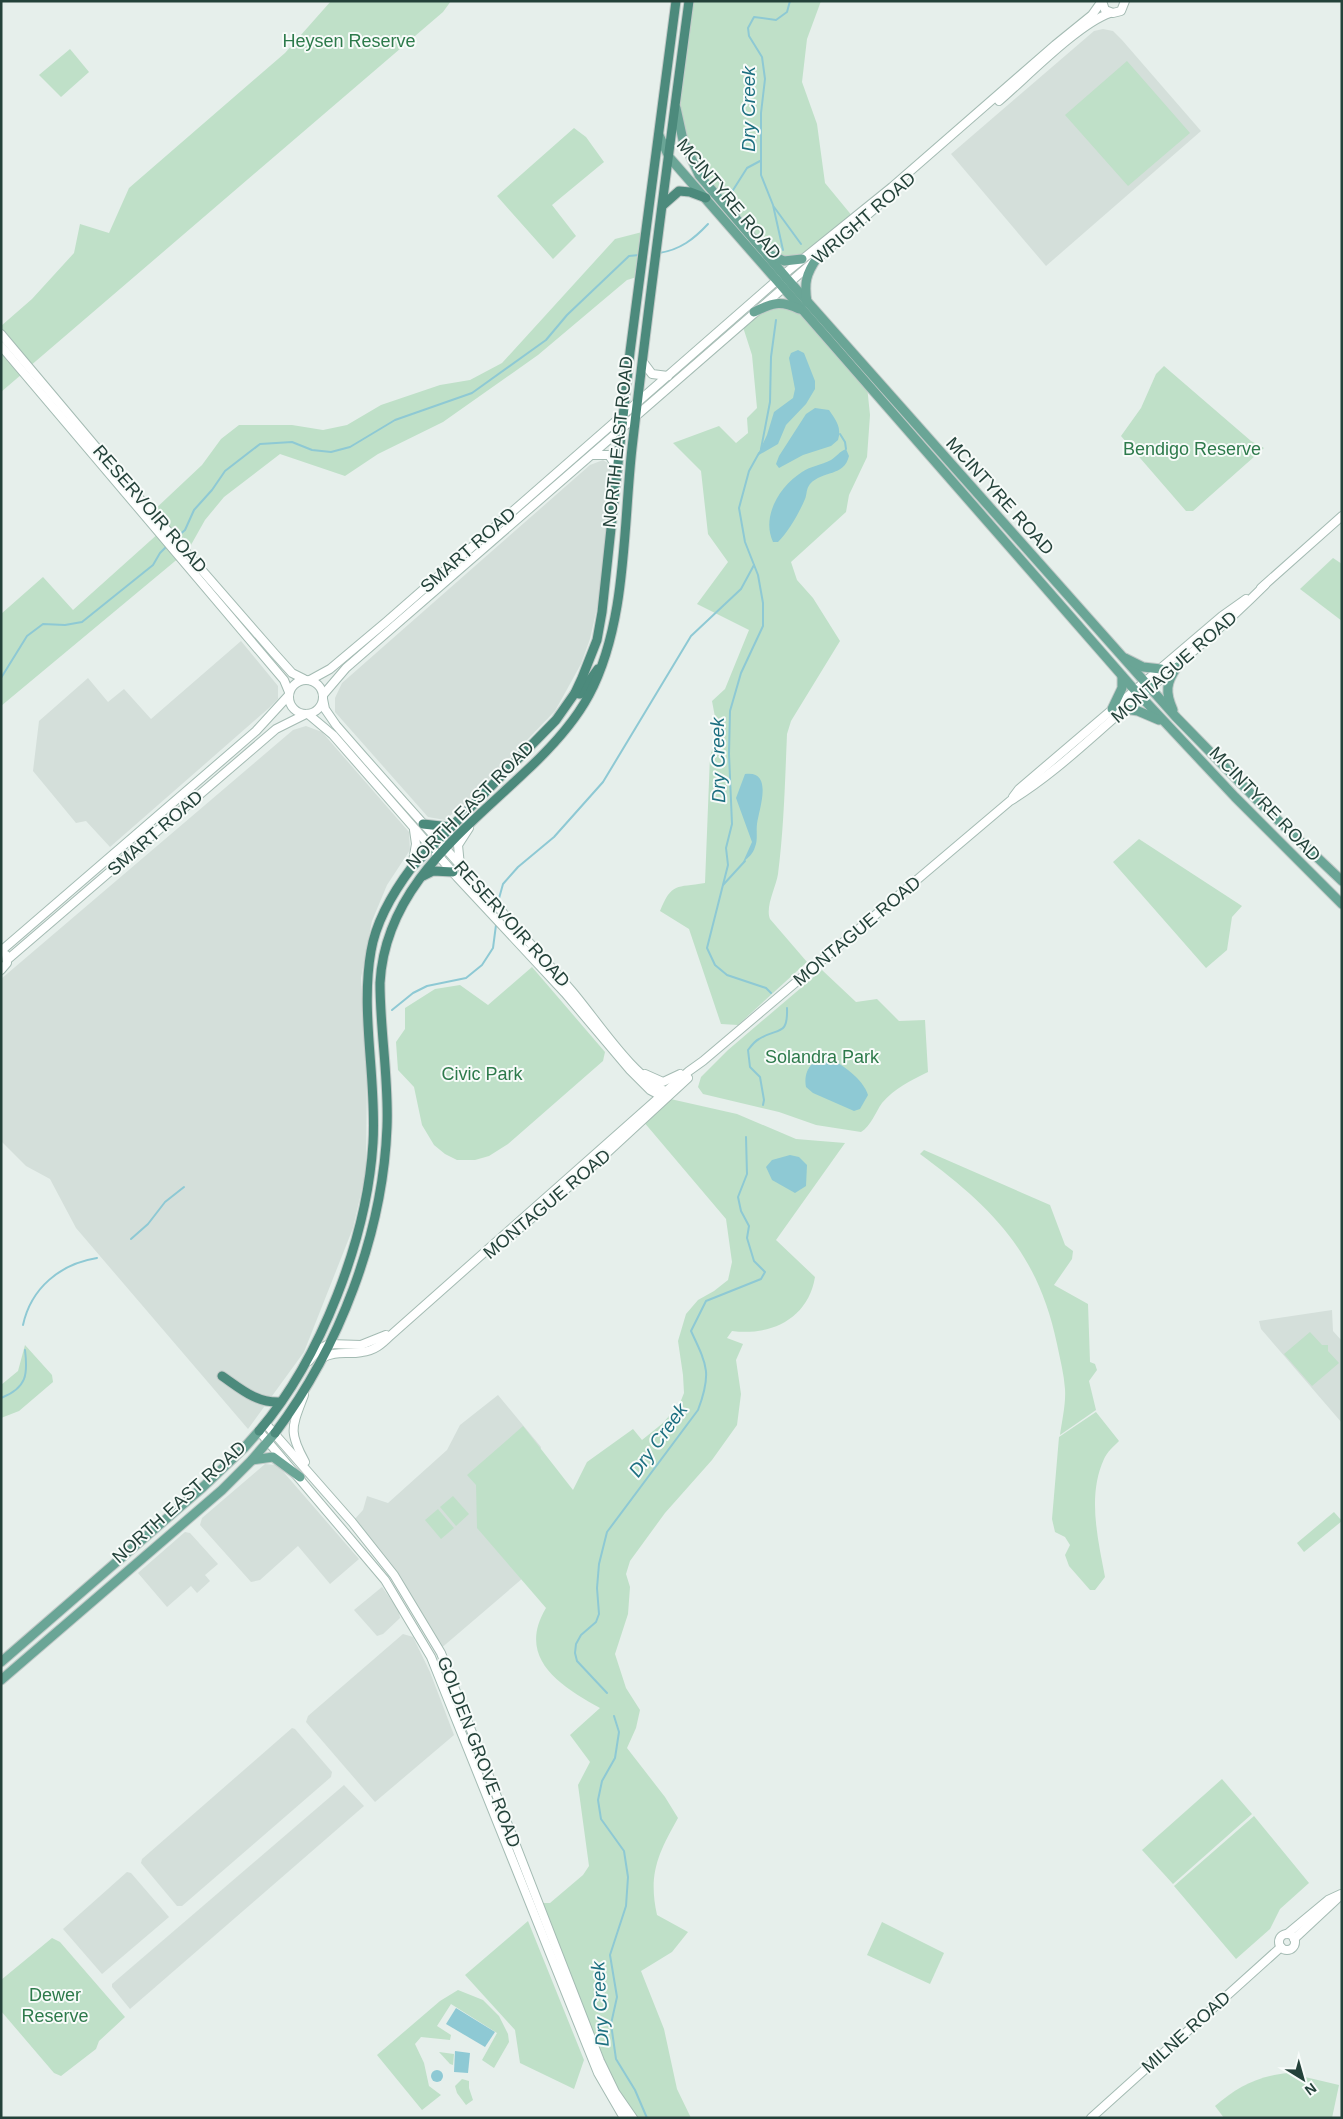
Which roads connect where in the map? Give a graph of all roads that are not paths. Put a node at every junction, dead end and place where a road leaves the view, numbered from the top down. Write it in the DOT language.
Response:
graph roads {
  1 [pos="676,1"];
  2 [pos="689,1"];
  3 [pos="1102,1"];
  4 [pos="1125,2"];
  5 [pos="1110,13"];
  6 [pos="676,103"];
  7 [pos="659,135"];
  8 [pos="669,157"];
  9 [pos="706,198"];
  10 [pos="662,206"];
  11 [pos="764,252"];
  12 [pos="816,258"];
  13 [pos="802,259"];
  14 [pos="783,281"];
  15 [pos="804,306"];
  16 [pos="754,312"];
  17 [pos="1,334"];
  18 [pos="4,346"];
  19 [pos="643,362"];
  20 [pos="668,376"];
  21 [pos="638,402"];
  22 [pos="623,415"];
  23 [pos="636,416"];
  24 [pos="622,428"];
  25 [pos="592,455"];
  26 [pos="618,469"];
  27 [pos="1342,516"];
  28 [pos="172,541"];
  29 [pos="1266,585"];
  30 [pos="596,643"];
  31 [pos="608,645"];
  32 [pos="1118,654"];
  33 [pos="602,665"];
  34 [pos="1177,667"];
  35 [pos="1161,669"];
  36 [pos="1122,676"];
  37 [pos="307,679"];
  38 [pos="1147,686"];
  39 [pos="289,693"];
  40 [pos="575,693"];
  41 [pos="1138,694"];
  42 [pos="323,697"];
  43 [pos="1112,709"];
  44 [pos="1125,709"];
  45 [pos="307,714"];
  46 [pos="1178,719"];
  47 [pos="1164,722"];
  48 [pos="1010,801"];
  49 [pos="472,822"];
  50 [pos="423,824"];
  51 [pos="413,827"];
  52 [pos="450,827"];
  53 [pos="434,844"];
  54 [pos="442,854"];
  55 [pos="412,867"];
  56 [pos="456,870"];
  57 [pos="419,878"];
  58 [pos="1342,881"];
  59 [pos="1342,904"];
  60 [pos="1,952"];
  61 [pos="7,960"];
  62 [pos="1,970"];
  63 [pos="370,1027"];
  64 [pos="382,1028"];
  65 [pos="614,1043"];
  66 [pos="703,1062"];
  67 [pos="666,1095"];
  68 [pos="353,1248"];
  69 [pos="365,1252"];
  70 [pos="396,1329"];
  71 [pos="329,1344"];
  72 [pos="322,1358"];
  73 [pos="222,1376"];
  74 [pos="295,1379"];
  75 [pos="310,1380"];
  76 [pos="280,1402"];
  77 [pos="265,1423"];
  78 [pos="259,1431"];
  79 [pos="275,1433"];
  80 [pos="268,1441"];
  81 [pos="251,1461"];
  82 [pos="310,1473"];
  83 [pos="300,1477"];
  84 [pos="1,1662"];
  85 [pos="1,1680"];
  86 [pos="1342,1894"];
  87 [pos="1291,1936"];
  88 [pos="1281,1947"];
  89 [pos="577,1997"];
  90 [pos="568,2000"];
  91 [pos="627,2115"];
  92 [pos="1091,2118"];
  1 -- 7 [label="highway, NORTH EAST ROAD"];
  2 -- 6 [label="highway, NORTH EAST ROAD"];
  3 -- 5 [label="main road"];
  3 -- 13 [label="main road, WRIGHT ROAD"];
  4 -- 5 [label="main road, WRIGHT ROAD"];
  5 -- 12 [label="main road, WRIGHT ROAD"];
  6 -- 8 [label="highway, NORTH EAST ROAD"];
  6 -- 11 [label="main road, MCINTYRE ROAD"];
  7 -- 8 [label="main road, MCINTYRE ROAD"];
  7 -- 22 [label="highway, NORTH EAST ROAD"];
  8 -- 9 [label="main road, MCINTYRE ROAD"];
  8 -- 10 [label="highway, NORTH EAST ROAD"];
  9 -- 10 [label="highway"];
  9 -- 14 [label="main road, MCINTYRE ROAD"];
  10 -- 19 [label="highway, NORTH EAST ROAD"];
  11 -- 13 [label="main road"];
  11 -- 14 [label="main road, MCINTYRE ROAD"];
  12 -- 14 [label="main road, WRIGHT ROAD"];
  12 -- 15 [label="main road"];
  13 -- 14 [label="main road, WRIGHT ROAD"];
  14 -- 15 [label="main road, MCINTYRE ROAD"];
  14 -- 16 [label="main road, WRIGHT ROAD"];
  14 -- 20 [label="main road, WRIGHT ROAD"];
  15 -- 16 [label="main road"];
  15 -- 32 [label="main road, MCINTYRE ROAD"];
  15 -- 36 [label="main road, MCINTYRE ROAD"];
  16 -- 23 [label="main road, WRIGHT ROAD"];
  17 -- 18 [label="main road, RESERVOIR ROAD"];
  18 -- 28 [label="main road, RESERVOIR ROAD"];
  19 -- 20 [label="main road"];
  19 -- 21 [label="highway, NORTH EAST ROAD"];
  20 -- 21 [label="main road, WRIGHT ROAD"];
  21 -- 22 [label="main road, WRIGHT ROAD"];
  21 -- 23 [label="highway, NORTH EAST ROAD"];
  22 -- 24 [label="highway, NORTH EAST ROAD"];
  22 -- 37 [label="main road, SMART ROAD"];
  23 -- 24 [label="main road, WRIGHT ROAD"];
  23 -- 31 [label="highway, NORTH EAST ROAD"];
  24 -- 25 [label="main road, SMART ROAD"];
  24 -- 26 [label="highway, NORTH EAST ROAD"];
  25 -- 26 [label="main road"];
  25 -- 42 [label="main road, SMART ROAD"];
  26 -- 30 [label="highway, NORTH EAST ROAD"];
  27 -- 29 [label="main road, MONTAGUE ROAD"];
  28 -- 37 [label="main road, RESERVOIR ROAD"];
  28 -- 39 [label="main road, RESERVOIR ROAD"];
  29 -- 34 [label="main road, MONTAGUE ROAD"];
  29 -- 35 [label="main road, MONTAGUE ROAD"];
  30 -- 31 [label="highway"];
  30 -- 40 [label="highway, NORTH EAST ROAD"];
  31 -- 33 [label="highway, NORTH EAST ROAD"];
  32 -- 35 [label="main road"];
  32 -- 38 [label="main road, MCINTYRE ROAD"];
  33 -- 40 [label="highway"];
  33 -- 49 [label="highway, NORTH EAST ROAD"];
  34 -- 38 [label="main road, MONTAGUE ROAD"];
  34 -- 46 [label="main road"];
  35 -- 38 [label="main road, MONTAGUE ROAD"];
  36 -- 41 [label="main road, MCINTYRE ROAD"];
  36 -- 43 [label="main road"];
  37 -- 39 [label="main road"];
  37 -- 42 [label="main road"];
  38 -- 41 [label="main road, MONTAGUE ROAD"];
  38 -- 46 [label="main road, MCINTYRE ROAD"];
  39 -- 45 [label="main road"];
  39 -- 60 [label="main road, SMART ROAD"];
  40 -- 52 [label="highway, NORTH EAST ROAD"];
  41 -- 43 [label="main road, MONTAGUE ROAD"];
  41 -- 44 [label="main road, MONTAGUE ROAD"];
  41 -- 47 [label="main road, MCINTYRE ROAD"];
  42 -- 45 [label="main road"];
  42 -- 50 [label="main road, RESERVOIR ROAD"];
  43 -- 48 [label="main road, MONTAGUE ROAD"];
  44 -- 47 [label="main road"];
  44 -- 48 [label="main road, MONTAGUE ROAD"];
  45 -- 51 [label="main road, RESERVOIR ROAD"];
  45 -- 61 [label="main road, SMART ROAD"];
  46 -- 58 [label="main road, MCINTYRE ROAD"];
  47 -- 59 [label="main road, MCINTYRE ROAD"];
  48 -- 66 [label="main road, MONTAGUE ROAD"];
  49 -- 54 [label="highway, NORTH EAST ROAD"];
  49 -- 56 [label="main road"];
  50 -- 52 [label="highway"];
  50 -- 53 [label="main road, RESERVOIR ROAD"];
  51 -- 53 [label="main road, RESERVOIR ROAD"];
  51 -- 55 [label="main road"];
  52 -- 53 [label="highway, NORTH EAST ROAD"];
  53 -- 54 [label="main road, RESERVOIR ROAD"];
  53 -- 55 [label="highway, NORTH EAST ROAD"];
  54 -- 56 [label="main road, RESERVOIR ROAD"];
  54 -- 57 [label="highway, NORTH EAST ROAD"];
  55 -- 63 [label="highway, NORTH EAST ROAD"];
  56 -- 57 [label="highway"];
  56 -- 65 [label="main road, RESERVOIR ROAD"];
  56 -- 67 [label="main road, RESERVOIR ROAD"];
  57 -- 64 [label="highway, NORTH EAST ROAD"];
  60 -- 61 [label="main road"];
  61 -- 62 [label="main road, SMART ROAD"];
  63 -- 64 [label="highway"];
  63 -- 68 [label="highway, NORTH EAST ROAD"];
  64 -- 69 [label="highway, NORTH EAST ROAD"];
  65 -- 66 [label="main road"];
  65 -- 67 [label="main road, RESERVOIR ROAD"];
  66 -- 67 [label="main road, MONTAGUE ROAD"];
  67 -- 70 [label="main road, MONTAGUE ROAD"];
  68 -- 69 [label="highway"];
  68 -- 74 [label="highway, NORTH EAST ROAD"];
  69 -- 71 [label="highway, NORTH EAST ROAD"];
  70 -- 71 [label="main road, MONTAGUE ROAD"];
  70 -- 72 [label="main road, MONTAGUE ROAD"];
  71 -- 72 [label="highway, NORTH EAST ROAD"];
  71 -- 74 [label="main road"];
  72 -- 75 [label="highway, NORTH EAST ROAD"];
  73 -- 76 [label="highway"];
  74 -- 76 [label="highway, NORTH EAST ROAD"];
  75 -- 79 [label="highway, NORTH EAST ROAD"];
  75 -- 82 [label="main road"];
  76 -- 77 [label="highway, NORTH EAST ROAD"];
  77 -- 78 [label="highway, NORTH EAST ROAD"];
  77 -- 79 [label="main road, GOLDEN GROVE ROAD"];
  78 -- 80 [label="main road, GOLDEN GROVE ROAD"];
  78 -- 84 [label="main road, NORTH EAST ROAD"];
  79 -- 80 [label="main road, NORTH EAST ROAD"];
  79 -- 82 [label="main road, GOLDEN GROVE ROAD"];
  80 -- 81 [label="main road, NORTH EAST ROAD"];
  80 -- 83 [label="main road, GOLDEN GROVE ROAD"];
  81 -- 83 [label="main road"];
  81 -- 85 [label="main road, NORTH EAST ROAD"];
  82 -- 89 [label="main road, GOLDEN GROVE ROAD"];
  83 -- 90 [label="main road, GOLDEN GROVE ROAD"];
  86 -- 87 [label="main road"];
  87 -- 88 [label="main road"];
  87 -- 88 [label="main road"];
  88 -- 92 [label="main road, MILNE ROAD"];
  89 -- 90 [label="main road"];
  89 -- 91 [label="main road, GOLDEN GROVE ROAD"];
  90 -- 91 [label="main road, GOLDEN GROVE ROAD"];
}
